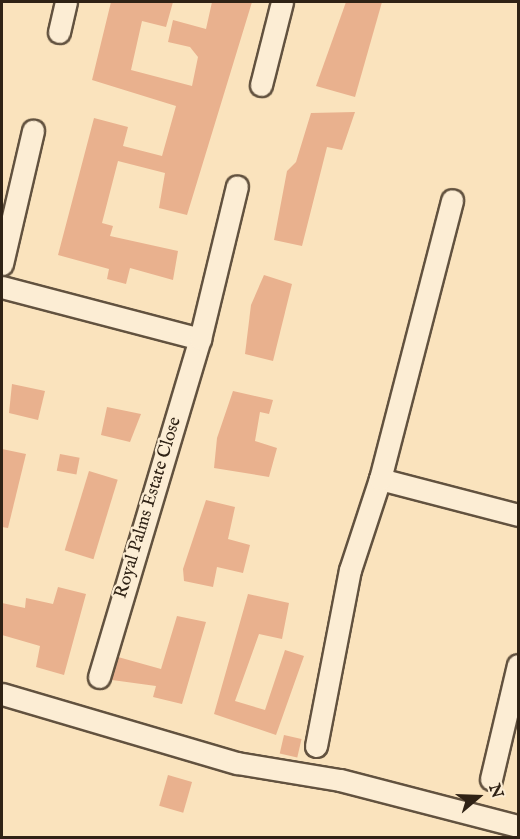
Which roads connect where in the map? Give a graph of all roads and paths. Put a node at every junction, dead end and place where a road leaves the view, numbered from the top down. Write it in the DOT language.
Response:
graph roads {
  1 [pos="66,2"];
  2 [pos="282,2"];
  3 [pos="59,32"];
  4 [pos="261,85"];
  5 [pos="33,131"];
  6 [pos="237,186"];
  7 [pos="452,200"];
  8 [pos="2,264"];
  9 [pos="2,287"];
  10 [pos="200,339"];
  11 [pos="380,479"];
  12 [pos="519,515"];
  13 [pos="519,666"];
  14 [pos="99,677"];
  15 [pos="2,694"];
  16 [pos="316,746"];
  17 [pos="491,779"];
  18 [pos="519,826"];
  1 -- 3 [label="street"];
  2 -- 4 [label="street"];
  5 -- 8 [label="street"];
  6 -- 10 [label="street, Royal Palms Estate Close"];
  7 -- 11 [label="street"];
  9 -- 10 [label="street"];
  10 -- 14 [label="street, Royal Palms Estate Close"];
  11 -- 12 [label="street"];
  11 -- 16 [label="street"];
  13 -- 17 [label="street"];
  15 -- 18 [label="street"];
}
